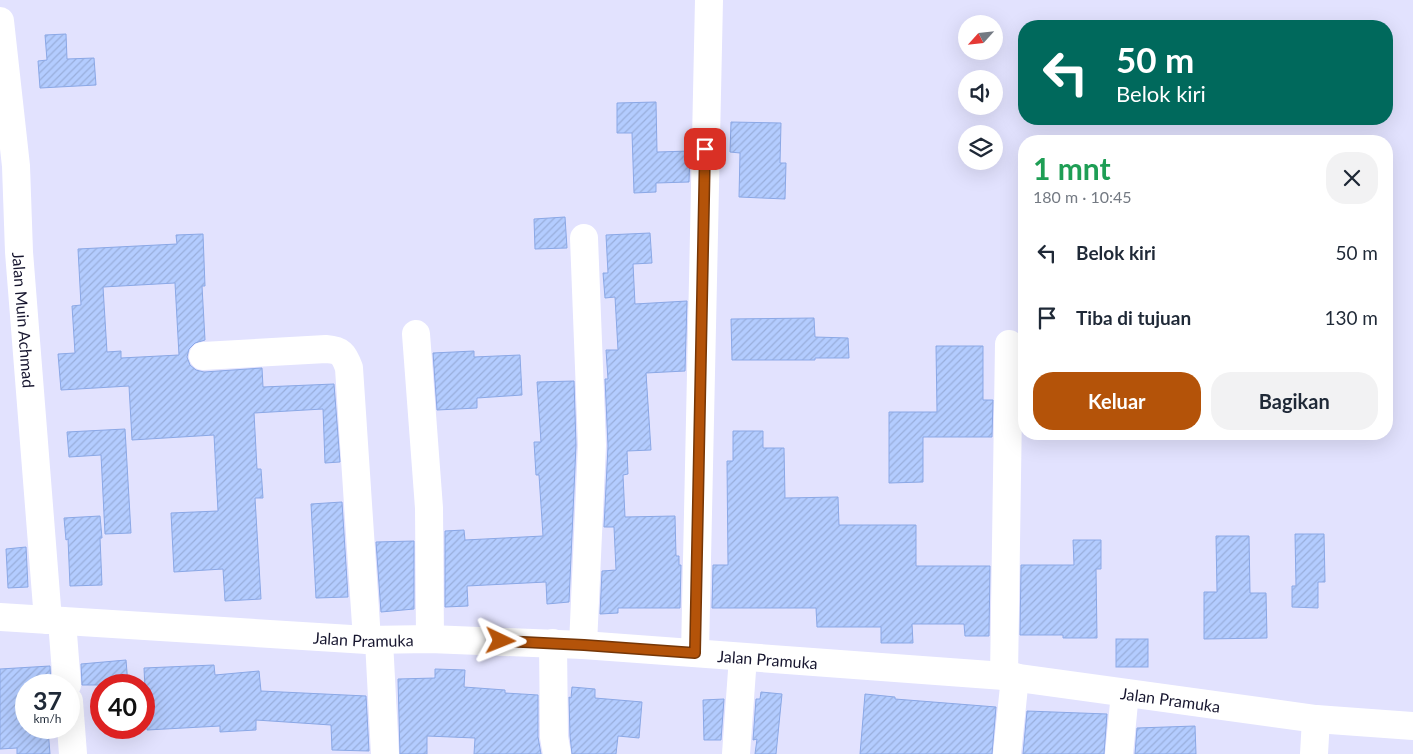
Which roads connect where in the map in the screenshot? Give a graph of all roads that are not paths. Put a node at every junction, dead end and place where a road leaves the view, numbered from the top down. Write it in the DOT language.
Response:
graph roads {
  1 [pos="709,0"];
  2 [pos="0,21"];
  3 [pos="584,238"];
  4 [pos="416,334"];
  5 [pos="1009,344"];
  6 [pos="202,356"];
  7 [pos="0,617"];
  8 [pos="55,621"];
  9 [pos="430,639"];
  10 [pos="373,640"];
  11 [pos="553,643"];
  12 [pos="584,645"];
  13 [pos="695,653"];
  14 [pos="743,657"];
  15 [pos="65,674"];
  16 [pos="1009,677"];
  17 [pos="1125,692"];
  18 [pos="1316,719"];
  19 [pos="1413,726"];
  20 [pos="73,739"];
  21 [pos="74,754"];
  22 [pos="385,754"];
  23 [pos="557,754"];
  24 [pos="736,754"];
  25 [pos="1007,754"];
  26 [pos="1119,754"];
  27 [pos="1314,754"];
  1 -- 13 [label="street"];
  2 -- 8 [label="street, Jalan Muin Achmad"];
  3 -- 12 [label="street"];
  4 -- 9 [label="street"];
  5 -- 16 [label="street"];
  6 -- 10 [label="street"];
  7 -- 8 [label="street, Jalan Pramuka"];
  8 -- 10 [label="street, Jalan Pramuka"];
  8 -- 15 [label="street, Jalan Muin Achmad"];
  9 -- 10 [label="street, Jalan Pramuka"];
  9 -- 11 [label="street, Jalan Pramuka"];
  10 -- 22 [label="street"];
  11 -- 12 [label="street, Jalan Pramuka"];
  11 -- 23 [label="street"];
  12 -- 13 [label="street, Jalan Pramuka"];
  13 -- 14 [label="street, Jalan Pramuka"];
  14 -- 16 [label="street, Jalan Pramuka"];
  14 -- 24 [label="street"];
  16 -- 17 [label="street, Jalan Pramuka"];
  16 -- 25 [label="street"];
  17 -- 18 [label="street, Jalan Pramuka"];
  17 -- 26 [label="street"];
  18 -- 19 [label="street, Jalan Pramuka"];
  18 -- 27 [label="street"];
  20 -- 21 [label="street"];
}
